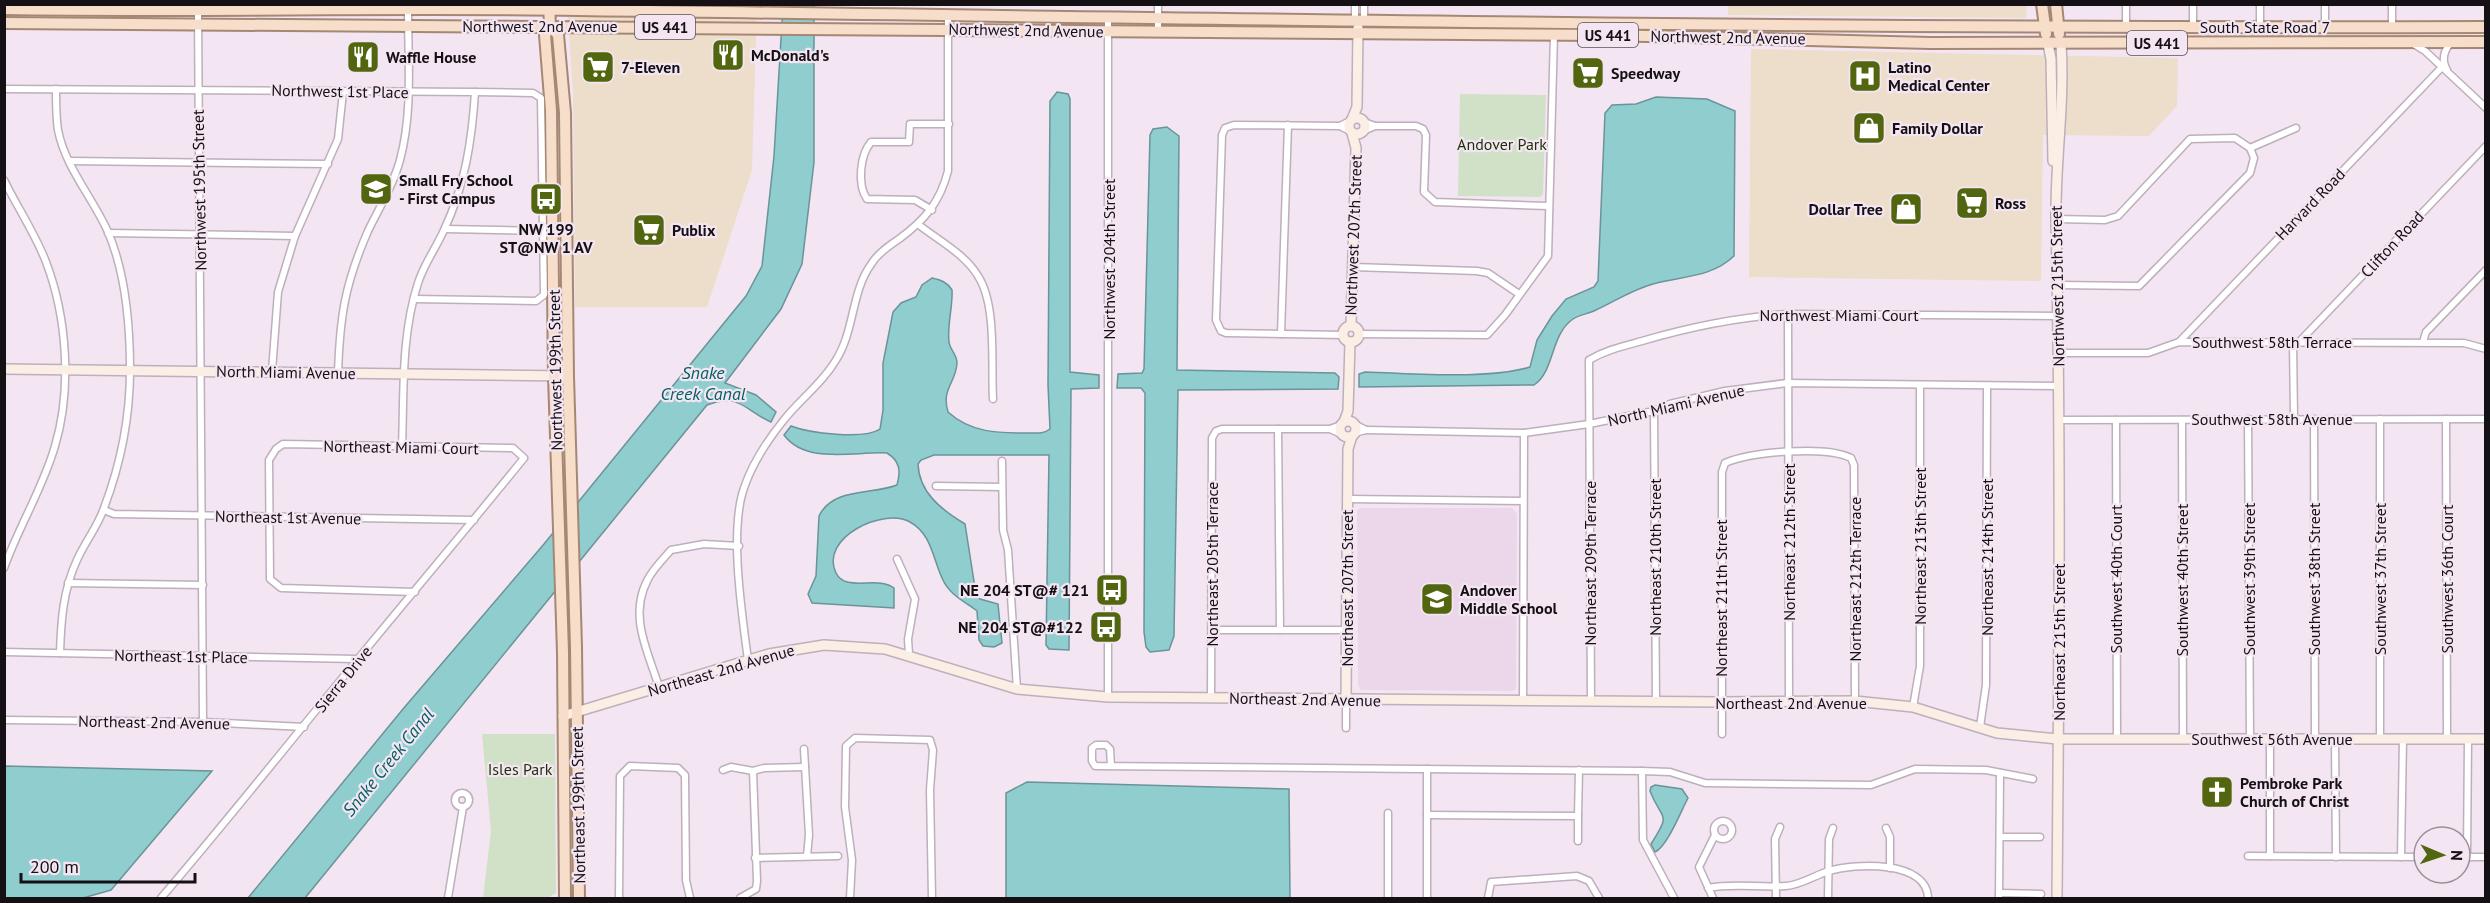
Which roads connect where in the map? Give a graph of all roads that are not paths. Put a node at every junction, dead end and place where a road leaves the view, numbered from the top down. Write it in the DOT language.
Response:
graph roads {
  1 [pos="500,4"];
  2 [pos="1158,4"];
  3 [pos="1355,4"];
  4 [pos="1364,4"];
  5 [pos="2042,4"];
  6 [pos="2056,4"];
  7 [pos="2126,4"];
  8 [pos="2193,4"];
  9 [pos="2260,4"];
  10 [pos="2325,4"];
  11 [pos="2392,4"];
  12 [pos="21,7"];
  13 [pos="549,7"];
  14 [pos="231,8"];
  15 [pos="297,8"];
  16 [pos="370,8"];
  17 [pos="4,9"];
  18 [pos="198,10"];
  19 [pos="408,10"];
  20 [pos="512,10"];
  21 [pos="694,13"];
  22 [pos="869,15"];
  23 [pos="948,16"];
  24 [pos="1108,18"];
  25 [pos="1158,18"];
  26 [pos="1360,20"];
  27 [pos="1554,22"];
  28 [pos="4,23"];
  29 [pos="198,24"];
  30 [pos="298,25"];
  31 [pos="370,25"];
  32 [pos="408,25"];
  33 [pos="1848,25"];
  34 [pos="550,26"];
  35 [pos="693,27"];
  36 [pos="2045,27"];
  37 [pos="2058,27"];
  38 [pos="2126,27"];
  39 [pos="2193,27"];
  40 [pos="2260,27"];
  41 [pos="2325,27"];
  42 [pos="2352,27"];
  43 [pos="2392,27"];
  44 [pos="2486,27"];
  45 [pos="869,29"];
  46 [pos="949,29"];
  47 [pos="1108,31"];
  48 [pos="1158,31"];
  49 [pos="1359,33"];
  50 [pos="1554,35"];
  51 [pos="1848,39"];
  52 [pos="2302,42"];
  53 [pos="2327,42"];
  54 [pos="2409,42"];
  55 [pos="2452,42"];
  56 [pos="2486,42"];
  57 [pos="2048,44"];
  58 [pos="2061,44"];
  59 [pos="2442,67"];
  60 [pos="2449,73"];
  61 [pos="4,89"];
  62 [pos="56,89"];
  63 [pos="198,90"];
  64 [pos="343,92"];
  65 [pos="408,92"];
  66 [pos="475,92"];
  67 [pos="2486,108"];
  68 [pos="949,124"];
  69 [pos="1288,125"];
  70 [pos="1357,126"];
  71 [pos="2296,129"];
  72 [pos="2486,146"];
  73 [pos="2250,148"];
  74 [pos="69,161"];
  75 [pos="200,162"];
  76 [pos="328,164"];
  77 [pos="4,180"];
  78 [pos="2055,187"];
  79 [pos="1548,206"];
  80 [pos="932,210"];
  81 [pos="2056,219"];
  82 [pos="919,225"];
  83 [pos="445,229"];
  84 [pos="542,231"];
  85 [pos="108,233"];
  86 [pos="199,234"];
  87 [pos="295,236"];
  88 [pos="1353,267"];
  89 [pos="2486,270"];
  90 [pos="2058,285"];
  91 [pos="1519,294"];
  92 [pos="414,299"];
  93 [pos="1788,314"];
  94 [pos="2058,316"];
  95 [pos="1351,326"];
  96 [pos="1281,334"];
  97 [pos="1358,334"];
  98 [pos="1343,335"];
  99 [pos="1350,342"];
  100 [pos="2179,342"];
  101 [pos="2296,342"];
  102 [pos="2423,342"];
  103 [pos="2486,349"];
  104 [pos="2059,353"];
  105 [pos="1589,360"];
  106 [pos="4,369"];
  107 [pos="64,369"];
  108 [pos="130,370"];
  109 [pos="201,370"];
  110 [pos="272,371"];
  111 [pos="338,373"];
  112 [pos="405,374"];
  113 [pos="554,376"];
  114 [pos="568,376"];
  115 [pos="1787,383"];
  116 [pos="1920,385"];
  117 [pos="1987,386"];
  118 [pos="2058,386"];
  119 [pos="993,399"];
  120 [pos="1654,411"];
  121 [pos="2248,419"];
  122 [pos="2294,419"];
  123 [pos="2313,419"];
  124 [pos="2380,419"];
  125 [pos="2446,419"];
  126 [pos="2486,419"];
  127 [pos="2059,420"];
  128 [pos="2116,420"];
  129 [pos="2182,420"];
  130 [pos="1589,424"];
  131 [pos="1278,429"];
  132 [pos="1348,429"];
  133 [pos="1216,431"];
  134 [pos="1524,433"];
  135 [pos="402,447"];
  136 [pos="1789,451"];
  137 [pos="524,458"];
  138 [pos="1002,461"];
  139 [pos="936,486"];
  140 [pos="1002,487"];
  141 [pos="1348,499"];
  142 [pos="1523,501"];
  143 [pos="104,510"];
  144 [pos="203,516"];
  145 [pos="268,516"];
  146 [pos="474,520"];
  147 [pos="739,546"];
  148 [pos="897,559"];
  149 [pos="4,568"];
  150 [pos="68,583"];
  151 [pos="203,585"];
  152 [pos="415,592"];
  153 [pos="1212,630"];
  154 [pos="1280,630"];
  155 [pos="1346,630"];
  156 [pos="4,652"];
  157 [pos="60,653"];
  158 [pos="909,655"];
  159 [pos="204,657"];
  160 [pos="357,660"];
  161 [pos="748,660"];
  162 [pos="659,687"];
  163 [pos="1017,689"];
  164 [pos="1108,697"];
  165 [pos="1211,698"];
  166 [pos="1346,699"];
  167 [pos="1523,700"];
  168 [pos="1591,701"];
  169 [pos="1856,701"];
  170 [pos="1656,702"];
  171 [pos="1721,702"];
  172 [pos="1789,702"];
  173 [pos="1913,707"];
  174 [pos="577,712"];
  175 [pos="563,716"];
  176 [pos="4,720"];
  177 [pos="203,722"];
  178 [pos="304,727"];
  179 [pos="1980,727"];
  180 [pos="1346,728"];
  181 [pos="1722,734"];
  182 [pos="2058,739"];
  183 [pos="2117,739"];
  184 [pos="2183,739"];
  185 [pos="2250,739"];
  186 [pos="2270,739"];
  187 [pos="2315,739"];
  188 [pos="2335,739"];
  189 [pos="2380,739"];
  190 [pos="2403,739"];
  191 [pos="2447,739"];
  192 [pos="2468,739"];
  193 [pos="2486,739"];
  194 [pos="804,749"];
  195 [pos="1111,766"];
  196 [pos="804,767"];
  197 [pos="1427,769"];
  198 [pos="723,770"];
  199 [pos="1579,770"];
  200 [pos="753,771"];
  201 [pos="1642,771"];
  202 [pos="2000,773"];
  203 [pos="2033,778"];
  204 [pos="463,807"];
  205 [pos="1388,813"];
  206 [pos="1427,815"];
  207 [pos="1578,816"];
  208 [pos="2465,825"];
  209 [pos="1780,827"];
  210 [pos="1833,828"];
  211 [pos="1886,828"];
  212 [pos="1716,835"];
  213 [pos="2000,837"];
  214 [pos="2040,837"];
  215 [pos="1578,841"];
  216 [pos="807,856"];
  217 [pos="838,856"];
  218 [pos="2248,856"];
  219 [pos="2270,856"];
  220 [pos="2336,857"];
  221 [pos="2401,857"];
  222 [pos="2412,857"];
  223 [pos="755,858"];
  224 [pos="1890,868"];
  225 [pos="1829,871"];
  226 [pos="1776,886"];
  227 [pos="1708,888"];
  228 [pos="2041,894"];
  229 [pos="1999,896"];
  230 [pos="161,898"];
  231 [pos="448,898"];
  232 [pos="565,898"];
  233 [pos="579,898"];
  234 [pos="619,898"];
  235 [pos="690,898"];
  236 [pos="740,898"];
  237 [pos="850,898"];
  238 [pos="932,898"];
  239 [pos="1388,898"];
  240 [pos="1427,898"];
  241 [pos="1488,898"];
  242 [pos="1599,898"];
  243 [pos="1674,898"];
  244 [pos="1713,898"];
  245 [pos="1776,898"];
  246 [pos="1828,898"];
  247 [pos="1928,898"];
  248 [pos="2057,898"];
  1 -- 20 [label="street"];
  2 -- 25 [label="street"];
  3 -- 26 [label="street, Northwest 207th Street"];
  4 -- 26 [label="street, Northwest 207th Street"];
  5 -- 36 [label="main road, Northwest 215th Street"];
  6 -- 37 [label="main road, Northwest 215th Street"];
  7 -- 38 [label="street"];
  8 -- 39 [label="street"];
  9 -- 40 [label="street"];
  10 -- 41 [label="street"];
  11 -- 43 [label="street"];
  12 -- 17 [label="main road, Northwest 2nd Avenue / US 441"];
  12 -- 18 [label="main road, Northwest 2nd Avenue / US 441"];
  13 -- 20 [label="main road, Northwest 2nd Avenue / US 441"];
  13 -- 21 [label="main road, Northwest 2nd Avenue / US 441"];
  13 -- 34 [label="main road, Northwest 199th Street"];
  14 -- 15 [label="main road, Northwest 2nd Avenue / US 441"];
  14 -- 18 [label="main road, Northwest 2nd Avenue / US 441"];
  15 -- 16 [label="main road, Northwest 2nd Avenue / US 441"];
  15 -- 30 [label="street"];
  16 -- 19 [label="main road, Northwest 2nd Avenue / US 441"];
  16 -- 31 [label="street"];
  18 -- 29 [label="street, Northwest 195th Street"];
  19 -- 20 [label="main road, Northwest 2nd Avenue / US 441"];
  19 -- 32 [label="street"];
  21 -- 22 [label="main road, Northwest 2nd Avenue / US 441"];
  21 -- 35 [label="street"];
  22 -- 23 [label="main road, Northwest 2nd Avenue / US 441"];
  22 -- 45 [label="street"];
  23 -- 24 [label="main road, Northwest 2nd Avenue / US 441"];
  23 -- 46 [label="street"];
  24 -- 25 [label="main road, Northwest 2nd Avenue / US 441"];
  24 -- 47 [label="street, Northwest 204th Street"];
  25 -- 26 [label="main road, Northwest 2nd Avenue / US 441"];
  25 -- 48 [label="street"];
  26 -- 27 [label="main road, Northwest 2nd Avenue / US 441"];
  26 -- 49 [label="street, Northwest 207th Street"];
  27 -- 33 [label="main road, Northwest 2nd Avenue / US 441"];
  27 -- 50 [label="street"];
  28 -- 29 [label="main road, Northwest 2nd Avenue / US 441"];
  29 -- 30 [label="main road, Northwest 2nd Avenue / US 441"];
  29 -- 63 [label="street, Northwest 195th Street"];
  30 -- 31 [label="main road, Northwest 2nd Avenue / US 441"];
  31 -- 32 [label="main road, Northwest 2nd Avenue / US 441"];
  32 -- 34 [label="main road, Northwest 2nd Avenue / US 441"];
  32 -- 65 [label="street"];
  33 -- 36 [label="main road, Northwest 2nd Avenue / US 441"];
  33 -- 51 [label="street"];
  34 -- 35 [label="main road, Northwest 2nd Avenue / US 441"];
  34 -- 113 [label="main road, Northwest 199th Street"];
  34 -- 114 [label="main road, Northwest 199th Street"];
  35 -- 45 [label="main road, Northwest 2nd Avenue / US 441"];
  36 -- 37 [label="main road, South State Road 7 / US 441"];
  36 -- 57 [label="main road, Northwest 215th Street"];
  37 -- 38 [label="main road, South State Road 7 / US 441"];
  37 -- 58 [label="main road, Northwest 215th Street"];
  38 -- 39 [label="main road, South State Road 7 / US 441"];
  39 -- 40 [label="main road, South State Road 7 / US 441"];
  40 -- 41 [label="main road, South State Road 7 / US 441"];
  41 -- 42 [label="main road, South State Road 7 / US 441"];
  41 -- 52 [label="main road"];
  42 -- 43 [label="main road, South State Road 7 / US 441"];
  42 -- 53 [label="main road"];
  43 -- 44 [label="main road, South State Road 7 / US 441"];
  45 -- 46 [label="main road, Northwest 2nd Avenue / US 441"];
  46 -- 47 [label="main road, Northwest 2nd Avenue / US 441"];
  46 -- 68 [label="street"];
  47 -- 48 [label="main road, Northwest 2nd Avenue / US 441"];
  47 -- 164 [label="street, Northwest 204th Street"];
  48 -- 49 [label="main road, Northwest 2nd Avenue / US 441"];
  49 -- 50 [label="main road, Northwest 2nd Avenue / US 441"];
  49 -- 70 [label="street, Northwest 207th Street"];
  50 -- 51 [label="main road, Northwest 2nd Avenue / US 441"];
  50 -- 79 [label="street"];
  51 -- 57 [label="main road, Northwest 2nd Avenue / US 441"];
  52 -- 53 [label="main road, South State Road 7 / US 441"];
  52 -- 58 [label="main road, South State Road 7 / US 441"];
  53 -- 54 [label="main road, South State Road 7 / US 441"];
  54 -- 55 [label="main road, South State Road 7 / US 441"];
  54 -- 59 [label="street"];
  55 -- 56 [label="main road, South State Road 7 / US 441"];
  55 -- 60 [label="street"];
  57 -- 58 [label="main road, South State Road 7 / US 441"];
  57 -- 78 [label="street, Northwest 215th Street"];
  58 -- 78 [label="street, Northwest 215th Street"];
  59 -- 60 [label="street"];
  59 -- 100 [label="street, Harvard Road"];
  60 -- 67 [label="street"];
  61 -- 62 [label="street, Northwest 1st Place"];
  62 -- 63 [label="street, Northwest 1st Place"];
  62 -- 74 [label="street"];
  63 -- 64 [label="street, Northwest 1st Place"];
  63 -- 75 [label="street, Northwest 195th Street"];
  64 -- 65 [label="street, Northwest 1st Place"];
  64 -- 76 [label="street"];
  65 -- 66 [label="street, Northwest 1st Place"];
  65 -- 111 [label="street"];
  66 -- 83 [label="street"];
  66 -- 84 [label="street, Northwest 1st Place"];
  68 -- 80 [label="street"];
  68 -- 80 [label="street"];
  69 -- 70 [label="street"];
  69 -- 96 [label="street"];
  69 -- 96 [label="street"];
  70 -- 79 [label="street"];
  70 -- 88 [label="street, Northwest 207th Street"];
  71 -- 73 [label="street"];
  72 -- 101 [label="street, Clifton Road"];
  73 -- 81 [label="street"];
  73 -- 90 [label="street"];
  74 -- 75 [label="street"];
  74 -- 85 [label="street"];
  75 -- 76 [label="street"];
  75 -- 86 [label="street, Northwest 195th Street"];
  76 -- 87 [label="street"];
  77 -- 107 [label="street"];
  78 -- 81 [label="street, Northwest 215th Street"];
  79 -- 91 [label="street"];
  80 -- 82 [label="street"];
  81 -- 90 [label="street, Northwest 215th Street"];
  82 -- 119 [label="street"];
  82 -- 147 [label="street"];
  83 -- 84 [label="street"];
  83 -- 92 [label="street"];
  84 -- 92 [label="street"];
  85 -- 86 [label="street"];
  85 -- 108 [label="street"];
  86 -- 87 [label="street"];
  86 -- 109 [label="street, Northwest 195th Street"];
  87 -- 110 [label="street"];
  88 -- 91 [label="street"];
  88 -- 95 [label="street, Northwest 207th Street"];
  89 -- 102 [label="street"];
  90 -- 94 [label="street, Northwest 215th Street"];
  91 -- 97 [label="street"];
  92 -- 112 [label="street"];
  93 -- 94 [label="street, Northwest Miami Court"];
  93 -- 105 [label="street, Northwest Miami Court"];
  93 -- 115 [label="street, Northeast 212th Street"];
  94 -- 104 [label="street, Northwest 215th Street"];
  95 -- 97 [label="street"];
  95 -- 98 [label="street"];
  96 -- 98 [label="street"];
  97 -- 99 [label="street"];
  98 -- 99 [label="street"];
  99 -- 132 [label="street"];
  100 -- 101 [label="street, Southwest 58th Terrace"];
  100 -- 104 [label="street, Southwest 58th Terrace"];
  101 -- 102 [label="street, Southwest 58th Terrace"];
  101 -- 122 [label="street"];
  102 -- 103 [label="street, Southwest 58th Terrace"];
  104 -- 118 [label="street, Northwest 215th Street"];
  105 -- 130 [label="street, Northeast 209th Terrace"];
  106 -- 107 [label="street, North Miami Avenue"];
  107 -- 108 [label="street, North Miami Avenue"];
  107 -- 149 [label="street"];
  108 -- 109 [label="street, North Miami Avenue"];
  108 -- 143 [label="street"];
  109 -- 110 [label="street, North Miami Avenue"];
  109 -- 144 [label="street, Northwest 195th Street"];
  110 -- 111 [label="street, North Miami Avenue"];
  111 -- 112 [label="street, North Miami Avenue"];
  112 -- 113 [label="street, North Miami Avenue"];
  112 -- 135 [label="street"];
  113 -- 114 [label="street, North Miami Avenue"];
  113 -- 175 [label="main road, Northwest 199th Street"];
  114 -- 174 [label="main road, Northwest 199th Street"];
  115 -- 116 [label="street, North Miami Avenue"];
  115 -- 120 [label="street, North Miami Avenue"];
  115 -- 136 [label="street, Northeast 212th Street"];
  116 -- 117 [label="street, North Miami Avenue"];
  116 -- 173 [label="street, Northeast 213th Street"];
  117 -- 118 [label="street, North Miami Avenue"];
  117 -- 179 [label="street, Northeast 214th Street"];
  118 -- 127 [label="street, Northeast 215th Street"];
  120 -- 130 [label="street, North Miami Avenue"];
  120 -- 170 [label="street, Northeast 210th Street"];
  121 -- 122 [label="street, Southwest 58th Avenue"];
  121 -- 129 [label="street, Southwest 58th Avenue"];
  121 -- 185 [label="street, Southwest 39th Street"];
  122 -- 123 [label="street, Southwest 58th Avenue"];
  123 -- 124 [label="street, Southwest 58th Avenue"];
  123 -- 187 [label="street, Southwest 38th Street"];
  124 -- 125 [label="street, Southwest 58th Avenue"];
  124 -- 189 [label="street, Southwest 37th Street"];
  125 -- 126 [label="street, Southwest 58th Avenue"];
  125 -- 191 [label="street, Southwest 36th Court"];
  127 -- 128 [label="street, Southwest 58th Avenue"];
  127 -- 182 [label="street, Northeast 215th Street"];
  128 -- 129 [label="street, Southwest 58th Avenue"];
  128 -- 183 [label="street, Southwest 40th Court"];
  129 -- 184 [label="street, Southwest 40th Street"];
  130 -- 134 [label="street, North Miami Avenue"];
  130 -- 168 [label="street, Northeast 209th Terrace"];
  131 -- 132 [label="street, North Miami Avenue"];
  131 -- 133 [label="street, North Miami Avenue"];
  131 -- 154 [label="street"];
  132 -- 134 [label="street, North Miami Avenue"];
  132 -- 141 [label="street, Northeast 207th Street"];
  133 -- 153 [label="street, Northeast 205th Terrace"];
  134 -- 142 [label="street"];
  135 -- 137 [label="street, Northeast Miami Court"];
  135 -- 145 [label="street, Northeast Miami Court"];
  136 -- 169 [label="street, Northeast 212th Terrace"];
  136 -- 171 [label="street, Northeast 211th Street"];
  136 -- 172 [label="street, Northeast 212th Street"];
  137 -- 146 [label="street, Sierra Drive"];
  138 -- 140 [label="street"];
  139 -- 140 [label="street"];
  140 -- 163 [label="street"];
  141 -- 142 [label="street"];
  141 -- 155 [label="street, Northeast 207th Street"];
  142 -- 167 [label="street"];
  143 -- 144 [label="street, Northeast 1st Avenue"];
  143 -- 150 [label="street"];
  144 -- 145 [label="street, Northeast 1st Avenue"];
  144 -- 151 [label="street, Northwest 195th Street"];
  145 -- 146 [label="street, Northeast 1st Avenue"];
  145 -- 152 [label="street"];
  146 -- 152 [label="street, Sierra Drive"];
  147 -- 161 [label="street"];
  147 -- 162 [label="street"];
  148 -- 158 [label="street"];
  150 -- 151 [label="street"];
  150 -- 157 [label="street"];
  151 -- 159 [label="street, Northwest 195th Street"];
  152 -- 160 [label="street, Sierra Drive"];
  153 -- 154 [label="street"];
  153 -- 165 [label="street, Northeast 205th Terrace"];
  154 -- 155 [label="street"];
  155 -- 166 [label="street, Northeast 207th Street"];
  156 -- 157 [label="street, Northeast 1st Place"];
  157 -- 159 [label="street, Northeast 1st Place"];
  158 -- 161 [label="street, Northeast 2nd Avenue"];
  158 -- 163 [label="street, Northeast 2nd Avenue"];
  159 -- 160 [label="street, Northeast 1st Place"];
  159 -- 177 [label="street, Northwest 195th Street"];
  160 -- 178 [label="street, Sierra Drive"];
  161 -- 162 [label="street, Northeast 2nd Avenue"];
  162 -- 174 [label="street, Northeast 2nd Avenue"];
  163 -- 164 [label="street, Northeast 2nd Avenue"];
  164 -- 165 [label="street, Northeast 2nd Avenue"];
  165 -- 166 [label="street, Northeast 2nd Avenue"];
  166 -- 167 [label="street, Northeast 2nd Avenue"];
  166 -- 180 [label="street, Northeast 207th Street"];
  167 -- 168 [label="street, Northeast 2nd Avenue"];
  168 -- 170 [label="street, Northeast 2nd Avenue"];
  169 -- 172 [label="street, Northeast 2nd Avenue"];
  169 -- 173 [label="street, Northeast 2nd Avenue"];
  170 -- 171 [label="street, Northeast 2nd Avenue"];
  171 -- 172 [label="street, Northeast 2nd Avenue"];
  171 -- 181 [label="street, Northeast 211th Street"];
  173 -- 179 [label="street, Northeast 2nd Avenue"];
  174 -- 175 [label="street, Northeast 2nd Avenue"];
  174 -- 233 [label="main road, Northeast 199th Street"];
  175 -- 232 [label="main road, Northeast 199th Street"];
  176 -- 177 [label="street, Northeast 2nd Avenue"];
  177 -- 178 [label="street, Northeast 2nd Avenue"];
  178 -- 230 [label="street, Sierra Drive"];
  179 -- 182 [label="street, Northeast 2nd Avenue"];
  182 -- 183 [label="street, Southwest 56th Avenue"];
  182 -- 248 [label="street, Northeast 215th Street"];
  183 -- 184 [label="street, Southwest 56th Avenue"];
  184 -- 185 [label="street, Southwest 56th Avenue"];
  185 -- 186 [label="street, Southwest 56th Avenue"];
  186 -- 187 [label="street, Southwest 56th Avenue"];
  186 -- 219 [label="street"];
  187 -- 188 [label="street, Southwest 56th Avenue"];
  188 -- 189 [label="street, Southwest 56th Avenue"];
  188 -- 220 [label="street"];
  189 -- 190 [label="street, Southwest 56th Avenue"];
  190 -- 191 [label="street, Southwest 56th Avenue"];
  190 -- 221 [label="street"];
  191 -- 192 [label="street, Southwest 56th Avenue"];
  192 -- 193 [label="street, Southwest 56th Avenue"];
  192 -- 208 [label="street"];
  194 -- 196 [label="street"];
  195 -- 197 [label="street"];
  196 -- 200 [label="street"];
  196 -- 216 [label="street"];
  197 -- 199 [label="street"];
  197 -- 206 [label="street"];
  198 -- 200 [label="street"];
  199 -- 201 [label="street"];
  199 -- 207 [label="street"];
  200 -- 223 [label="street"];
  201 -- 202 [label="street"];
  201 -- 243 [label="street"];
  202 -- 203 [label="street"];
  202 -- 213 [label="street"];
  204 -- 231 [label="street"];
  205 -- 239 [label="street"];
  206 -- 207 [label="street"];
  206 -- 240 [label="street"];
  207 -- 215 [label="street"];
  209 -- 226 [label="street"];
  210 -- 225 [label="street"];
  211 -- 224 [label="street"];
  212 -- 227 [label="street"];
  213 -- 214 [label="street"];
  213 -- 229 [label="street"];
  216 -- 217 [label="street"];
  216 -- 223 [label="street"];
  218 -- 219 [label="street"];
  219 -- 220 [label="street"];
  220 -- 221 [label="street"];
  221 -- 222 [label="street"];
  223 -- 236 [label="street"];
  224 -- 225 [label="street"];
  224 -- 247 [label="street"];
  225 -- 226 [label="street"];
  225 -- 246 [label="street"];
  226 -- 227 [label="street"];
  226 -- 245 [label="street"];
  227 -- 244 [label="street"];
  228 -- 229 [label="street"];
  234 -- 235 [label="street"];
  237 -- 238 [label="street"];
  241 -- 242 [label="street"];
}
